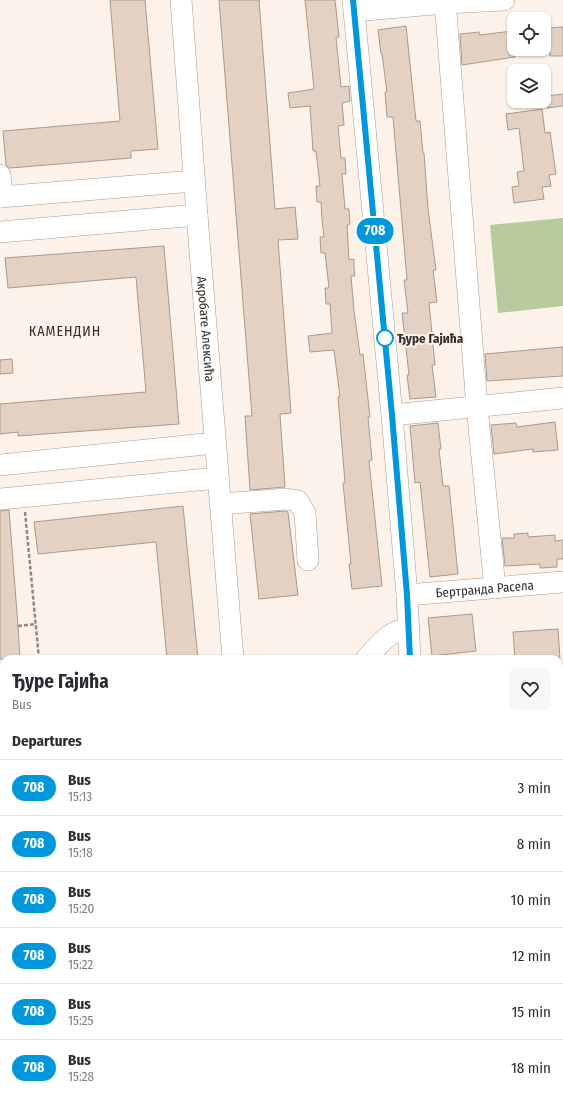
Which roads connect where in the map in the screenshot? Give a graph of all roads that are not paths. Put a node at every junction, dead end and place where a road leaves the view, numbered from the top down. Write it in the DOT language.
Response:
graph roads {
  1 [pos="181,0"];
  2 [pos="504,0"];
  3 [pos="445,2"];
  4 [pos="354,5"];
  5 [pos="0,175"];
  6 [pos="194,181"];
  7 [pos="1,197"];
  8 [pos="197,215"];
  9 [pos="0,232"];
  10 [pos="563,398"];
  11 [pos="477,407"];
  12 [pos="392,415"];
  13 [pos="215,443"];
  14 [pos="0,465"];
  15 [pos="218,478"];
  16 [pos="0,499"];
  17 [pos="220,504"];
  18 [pos="308,560"];
  19 [pos="563,582"];
  20 [pos="495,588"];
  21 [pos="407,595"];
  22 [pos="409,629"];
  23 [pos="233,655"];
  24 [pos="370,655"];
  25 [pos="410,655"];
  1 -- 6 [label="street, Акробате Алексића"];
  2 -- 3 [label="street"];
  3 -- 4 [label="street"];
  3 -- 11 [label="street"];
  4 -- 12 [label="street"];
  5 -- 7 [label="street"];
  6 -- 7 [label="street"];
  6 -- 8 [label="street, Акробате Алексића"];
  8 -- 9 [label="street"];
  8 -- 13 [label="street, Акробате Алексића"];
  10 -- 11 [label="street"];
  11 -- 12 [label="street"];
  11 -- 20 [label="street"];
  12 -- 21 [label="street"];
  13 -- 14 [label="street"];
  13 -- 15 [label="street, Акробате Алексића"];
  15 -- 16 [label="street"];
  15 -- 17 [label="street, Акробате Алексића"];
  17 -- 18 [label="street"];
  17 -- 23 [label="street, Акробате Алексића"];
  19 -- 20 [label="street, Бертранда Расела"];
  20 -- 21 [label="street, Бертранда Расела"];
  21 -- 22 [label="street"];
  22 -- 24 [label="street"];
  22 -- 25 [label="street"];
}
